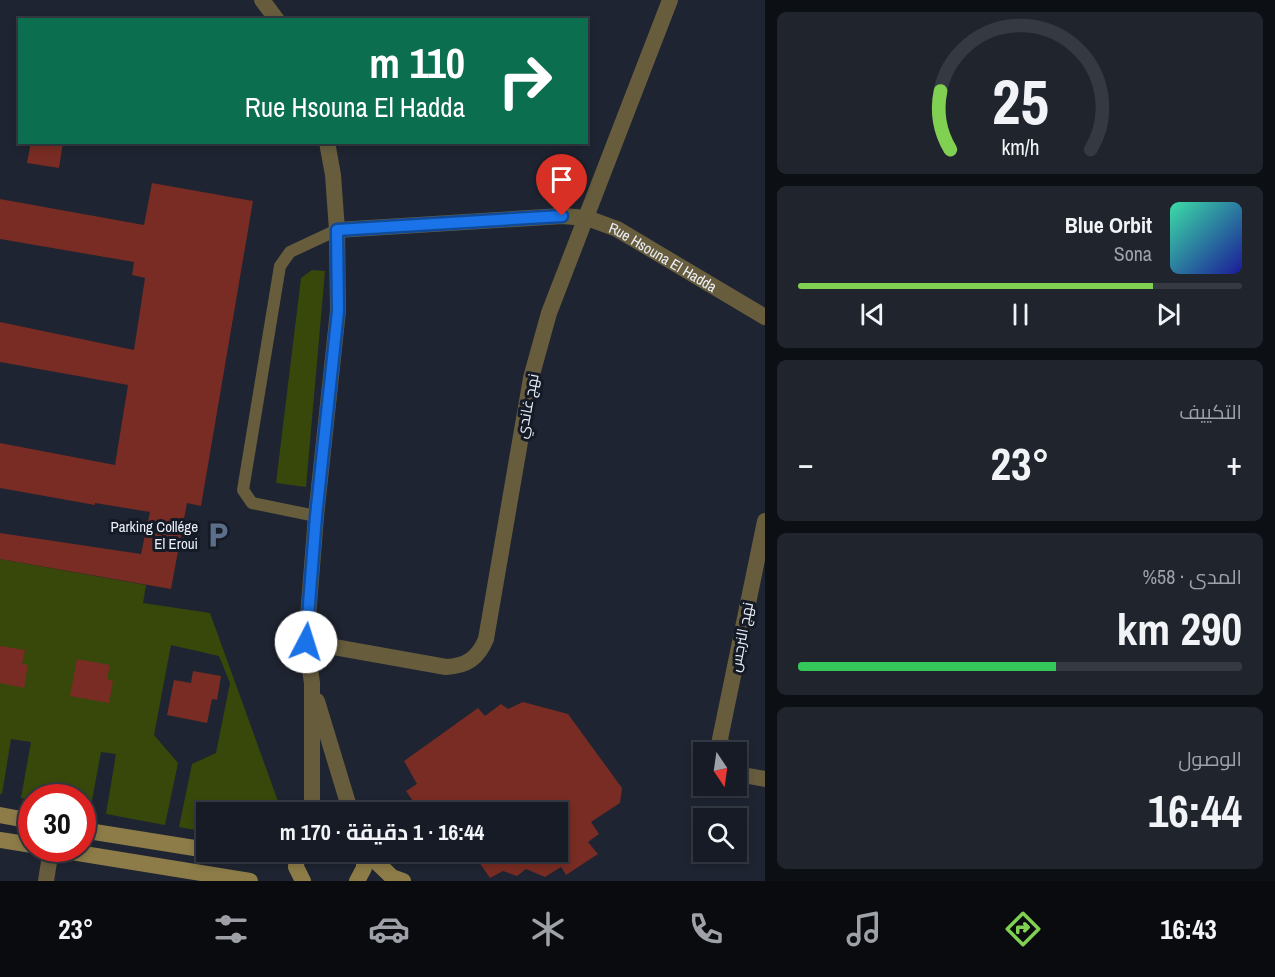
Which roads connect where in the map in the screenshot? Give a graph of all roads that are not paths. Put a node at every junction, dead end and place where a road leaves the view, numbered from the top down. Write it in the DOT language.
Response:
graph roads {
  1 [pos="262,0"];
  2 [pos="670,0"];
  3 [pos="276,18"];
  4 [pos="327,144"];
  5 [pos="587,218"];
  6 [pos="337,230"];
  7 [pos="765,317"];
  8 [pos="316,516"];
  9 [pos="765,521"];
  10 [pos="306,642"];
  11 [pos="312,683"];
  12 [pos="721,742"];
  13 [pos="747,776"];
  14 [pos="765,779"];
  15 [pos="312,802"];
  16 [pos="348,802"];
  17 [pos="0,815"];
  18 [pos="18,818"];
  19 [pos="96,832"];
  20 [pos="0,840"];
  21 [pos="18,843"];
  22 [pos="196,848"];
  23 [pos="96,856"];
  24 [pos="50,862"];
  25 [pos="296,862"];
  26 [pos="364,862"];
  27 [pos="376,862"];
  28 [pos="46,881"];
  29 [pos="250,881"];
  30 [pos="303,881"];
  31 [pos="357,881"];
  32 [pos="403,881"];
  1 -- 3 [label="street"];
  2 -- 5 [label="street, نهج غاندي"];
  4 -- 6 [label="street"];
  5 -- 6 [label="street, Rue Hsouna El Hadda"];
  5 -- 7 [label="street, Rue Hsouna El Hadda"];
  5 -- 10 [label="street, نهج غاندي"];
  6 -- 8 [label="street"];
  6 -- 8 [label="lane"];
  8 -- 10 [label="street"];
  9 -- 12 [label="street, نهج النرجس"];
  10 -- 11 [label="street"];
  11 -- 15 [label="street"];
  11 -- 16 [label="street"];
  13 -- 14 [label="street"];
  17 -- 18 [label="main road"];
  19 -- 22 [label="main road"];
  20 -- 21 [label="main road"];
  23 -- 29 [label="main road"];
  24 -- 28 [label="street"];
  25 -- 30 [label="main road"];
  26 -- 31 [label="main road"];
  27 -- 32 [label="main road"];
}
